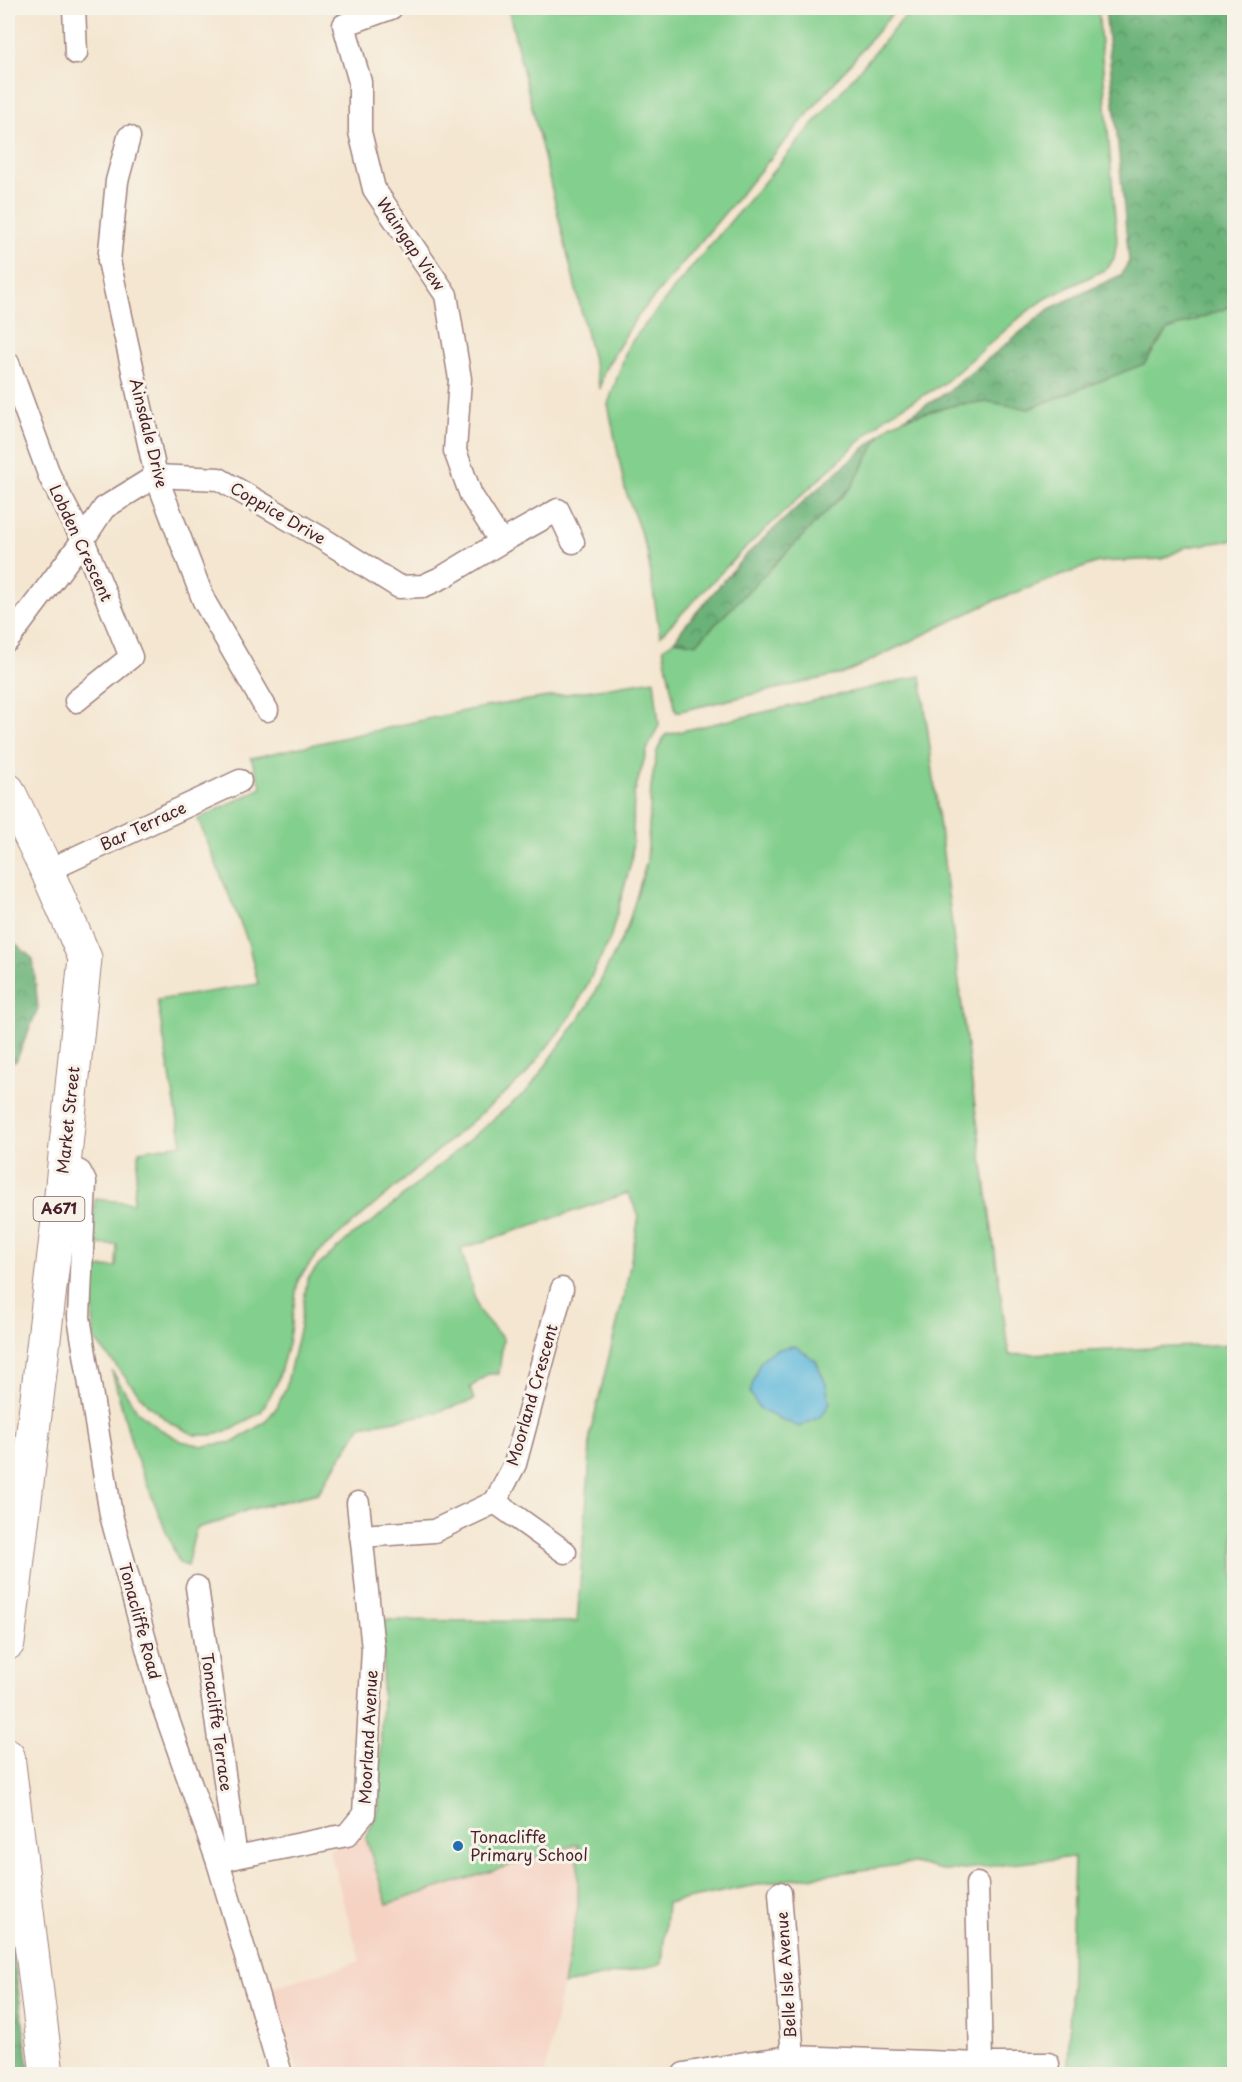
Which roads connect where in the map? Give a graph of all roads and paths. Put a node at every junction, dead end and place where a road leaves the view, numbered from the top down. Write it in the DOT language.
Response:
graph roads {
  1 [pos="74,8"];
  2 [pos="391,8"];
  3 [pos="76,53"];
  4 [pos="129,137"];
  5 [pos="8,363"];
  6 [pos="156,476"];
  7 [pos="83,540"];
  8 [pos="501,542"];
  9 [pos="573,542"];
  10 [pos="8,640"];
  11 [pos="76,700"];
  12 [pos="267,710"];
  13 [pos="240,781"];
  14 [pos="8,790"];
  15 [pos="47,871"];
  16 [pos="63,1164"];
  17 [pos="562,1289"];
  18 [pos="495,1502"];
  19 [pos="358,1503"];
  20 [pos="361,1536"];
  21 [pos="565,1552"];
  22 [pos="198,1587"];
  23 [pos="8,1643"];
  24 [pos="8,1756"];
  25 [pos="227,1859"];
  26 [pos="977,1884"];
  27 [pos="780,1893"];
  28 [pos="793,2057"];
  29 [pos="981,2064"];
  30 [pos="1048,2064"];
  31 [pos="47,2074"];
  32 [pos="281,2074"];
  33 [pos="684,2074"];
  1 -- 3 [label="street"];
  2 -- 8 [label="street, Waingap View"];
  4 -- 6 [label="street, Ainsdale Drive"];
  5 -- 7 [label="street, Lobden Crescent"];
  6 -- 7 [label="street"];
  6 -- 8 [label="street, Coppice Drive"];
  6 -- 12 [label="street, Ainsdale Drive"];
  7 -- 10 [label="street"];
  7 -- 11 [label="street, Lobden Crescent"];
  8 -- 9 [label="street, Coppice Drive"];
  13 -- 15 [label="street, Bar Terrace"];
  14 -- 15 [label="main road, Market Street / A671"];
  15 -- 16 [label="main road, Market Street / A671"];
  16 -- 23 [label="main road, Market Street / A671"];
  16 -- 25 [label="street, Tonacliffe Road"];
  17 -- 18 [label="street, Moorland Crescent"];
  18 -- 20 [label="street"];
  18 -- 21 [label="street"];
  19 -- 20 [label="street, Moorland Avenue"];
  20 -- 25 [label="street, Moorland Avenue"];
  22 -- 25 [label="street, Tonacliffe Terrace"];
  24 -- 31 [label="main road"];
  25 -- 32 [label="street, Tonacliffe Road"];
  26 -- 29 [label="street"];
  27 -- 28 [label="street, Belle Isle Avenue"];
  28 -- 29 [label="street"];
  28 -- 33 [label="street"];
  29 -- 30 [label="street"];
}
